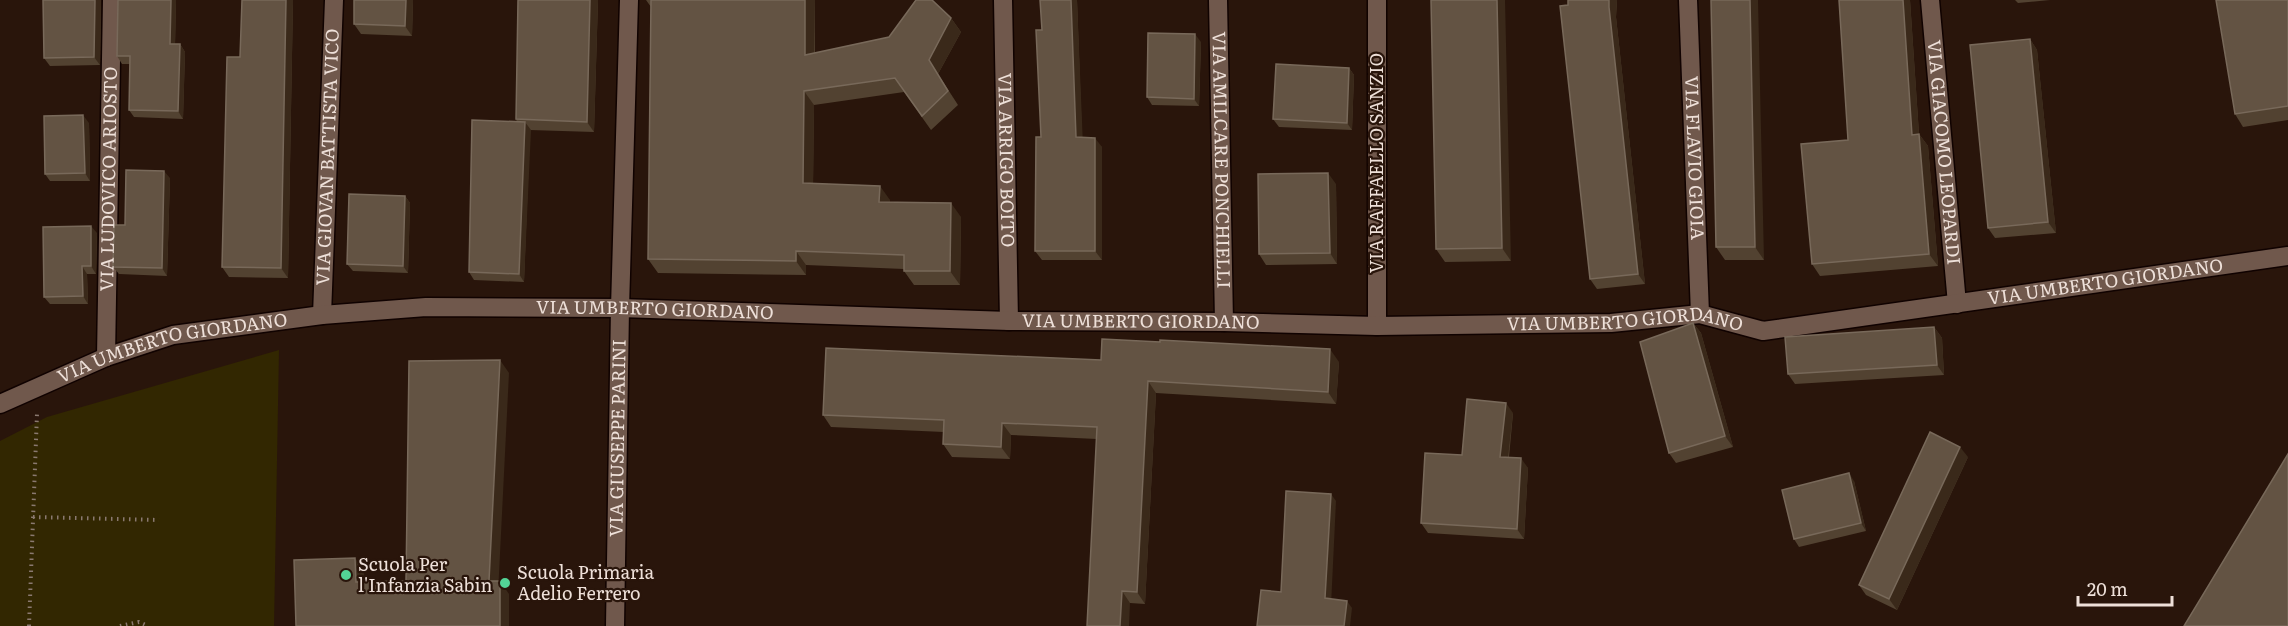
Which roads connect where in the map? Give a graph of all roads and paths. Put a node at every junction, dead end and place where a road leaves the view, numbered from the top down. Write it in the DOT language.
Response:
graph roads {
  1 [pos="112,0"];
  2 [pos="334,0"];
  3 [pos="629,0"];
  4 [pos="1003,0"];
  5 [pos="1218,0"];
  6 [pos="1377,0"];
  7 [pos="1688,0"];
  8 [pos="1930,0"];
  9 [pos="2288,255"];
  10 [pos="1956,304"];
  11 [pos="620,308"];
  12 [pos="1700,314"];
  13 [pos="322,315"];
  14 [pos="1009,321"];
  15 [pos="1224,322"];
  16 [pos="1377,326"];
  17 [pos="106,357"];
  18 [pos="0,404"];
  19 [pos="28,417"];
  20 [pos="33,517"];
  21 [pos="159,520"];
  22 [pos="29,626"];
  23 [pos="120,626"];
  24 [pos="148,626"];
  25 [pos="615,626"];
  1 -- 17 [label="street, VIA LUDOVICO ARIOSTO"];
  2 -- 13 [label="street, VIA GIOVAN BATTISTA VICO"];
  3 -- 11 [label="street, VIA GIUSEPPE PARINI"];
  4 -- 14 [label="street, VIA ARRIGO BOITO"];
  5 -- 15 [label="street, VIA AMILCARE PONCHIELLI"];
  6 -- 16 [label="street, VIA RAFFAELLO SANZIO"];
  7 -- 12 [label="street, VIA FLAVIO GIOIA"];
  8 -- 10 [label="street, VIA GIACOMO LEOPARDI"];
  9 -- 10 [label="street, VIA UMBERTO GIORDANO"];
  10 -- 12 [label="street, VIA UMBERTO GIORDANO"];
  11 -- 13 [label="street, VIA UMBERTO GIORDANO"];
  11 -- 14 [label="street, VIA UMBERTO GIORDANO"];
  11 -- 25 [label="street, VIA GIUSEPPE PARINI"];
  12 -- 16 [label="street, VIA UMBERTO GIORDANO"];
  13 -- 17 [label="street, VIA UMBERTO GIORDANO"];
  14 -- 15 [label="street, VIA UMBERTO GIORDANO"];
  15 -- 16 [label="street, VIA UMBERTO GIORDANO"];
  17 -- 18 [label="street, VIA UMBERTO GIORDANO"];
  19 -- 20 [label="path"];
  20 -- 21 [label="path"];
  20 -- 22 [label="path"];
  23 -- 24 [label="path"];
}
